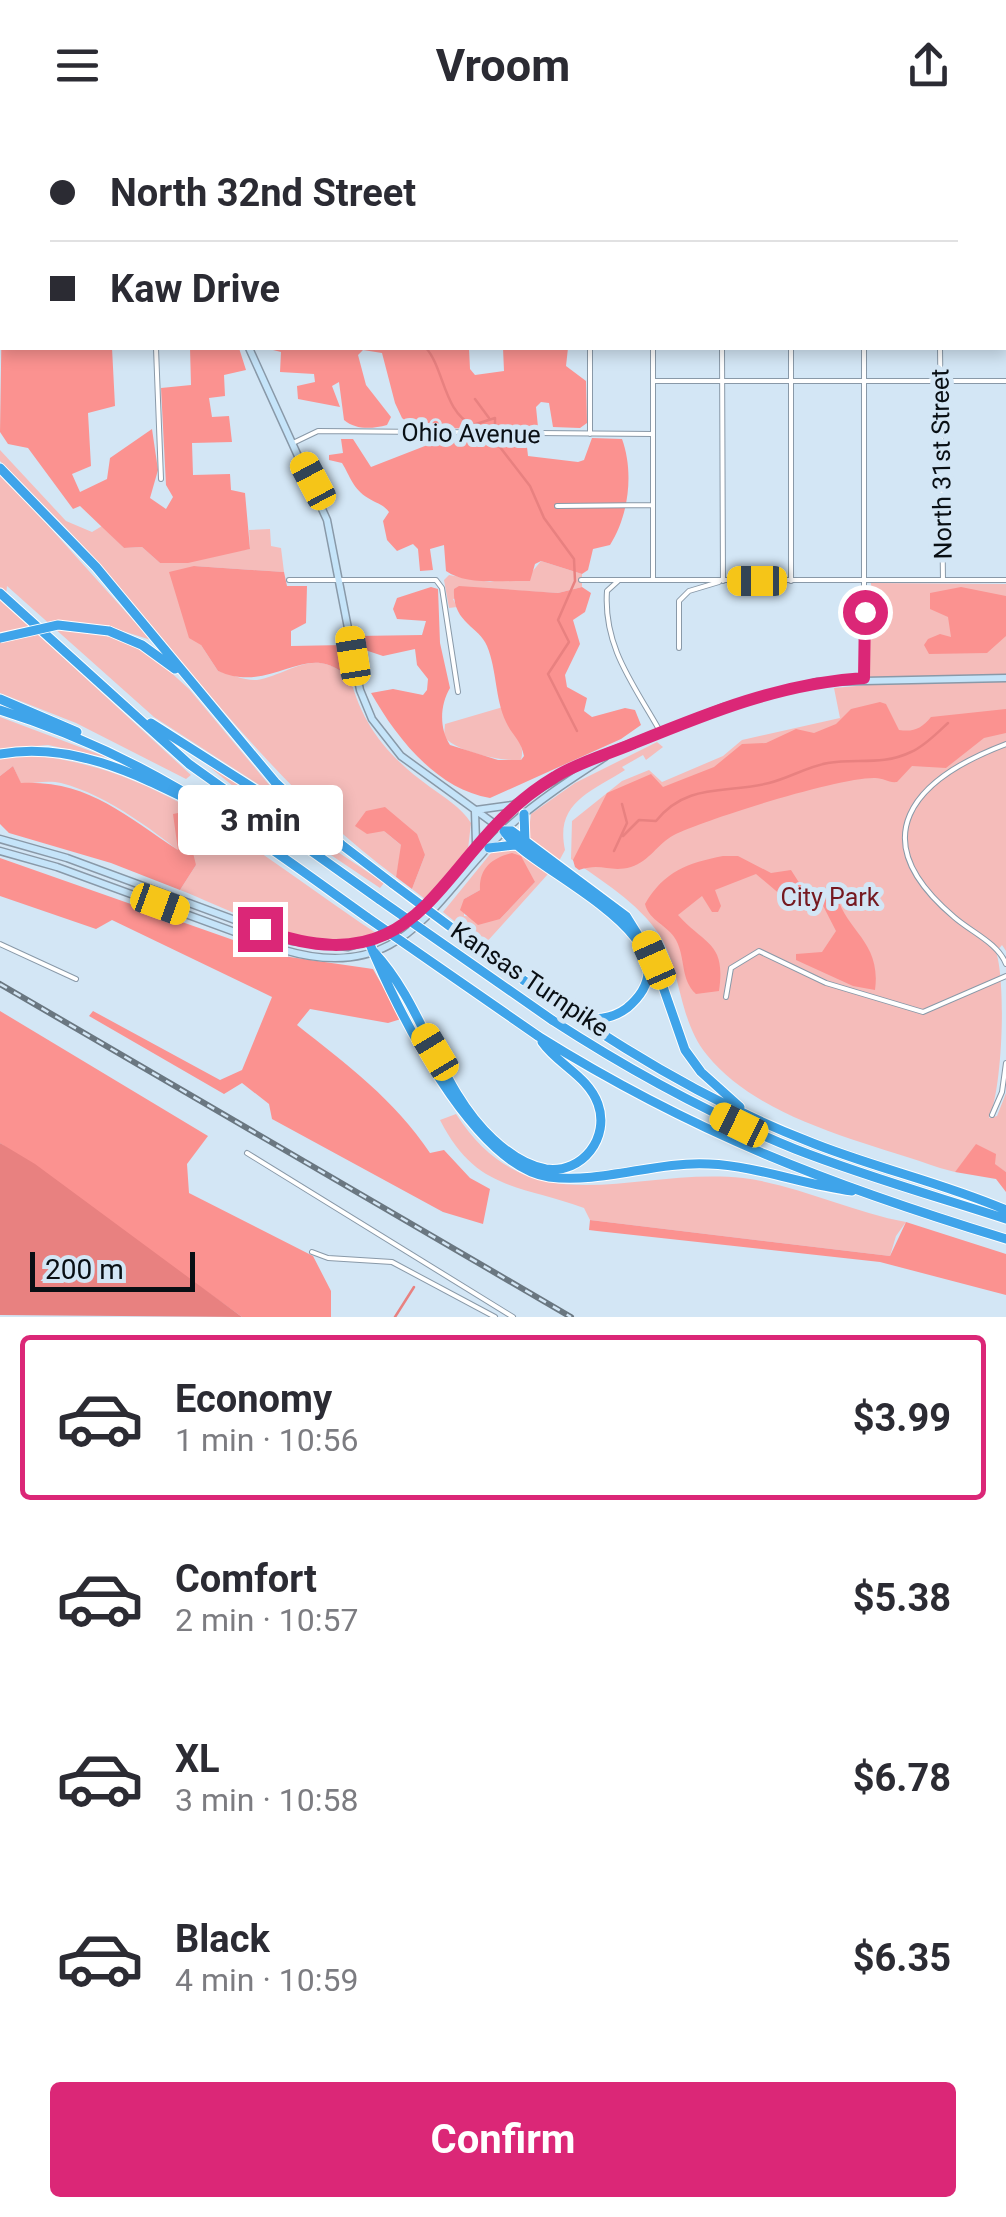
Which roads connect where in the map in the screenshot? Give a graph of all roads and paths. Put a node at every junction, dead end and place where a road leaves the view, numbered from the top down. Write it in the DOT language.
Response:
graph roads {
  1 [pos="156,350"];
  2 [pos="251,350"];
  3 [pos="590,350"];
  4 [pos="653,350"];
  5 [pos="722,350"];
  6 [pos="790,350"];
  7 [pos="864,350"];
  8 [pos="940,350"];
  9 [pos="940,380"];
  10 [pos="653,381"];
  11 [pos="722,381"];
  12 [pos="791,381"];
  13 [pos="864,381"];
  14 [pos="1006,381"];
  15 [pos="590,434"];
  16 [pos="653,434"];
  17 [pos="294,442"];
  18 [pos="0,468"];
  19 [pos="161,480"];
  20 [pos="653,505"];
  21 [pos="558,506"];
  22 [pos="620,579"];
  23 [pos="653,579"];
  24 [pos="289,580"];
  25 [pos="582,580"];
  26 [pos="865,580"];
  27 [pos="943,580"];
  28 [pos="1006,580"];
  29 [pos="341,581"];
  30 [pos="723,581"];
  31 [pos="790,581"];
  32 [pos="4,595"];
  33 [pos="0,638"];
  34 [pos="679,648"];
  35 [pos="864,678"];
  36 [pos="1006,678"];
  37 [pos="193,684"];
  38 [pos="458,692"];
  39 [pos="0,699"];
  40 [pos="128,707"];
  41 [pos="0,710"];
  42 [pos="661,733"];
  43 [pos="87,739"];
  44 [pos="1006,744"];
  45 [pos="615,752"];
  46 [pos="0,754"];
  47 [pos="516,804"];
  48 [pos="474,810"];
  49 [pos="524,814"];
  50 [pos="234,822"];
  51 [pos="495,824"];
  52 [pos="504,831"];
  53 [pos="0,839"];
  54 [pos="342,845"];
  55 [pos="527,847"];
  56 [pos="474,848"];
  57 [pos="489,848"];
  58 [pos="0,851"];
  59 [pos="577,883"];
  60 [pos="0,944"];
  61 [pos="372,947"];
  62 [pos="1006,964"];
  63 [pos="1006,976"];
  64 [pos="76,979"];
  65 [pos="726,997"];
  66 [pos="570,1016"];
  67 [pos="538,1036"];
  68 [pos="1006,1063"];
  69 [pos="449,1081"];
  70 [pos="992,1115"];
  71 [pos="754,1118"];
  72 [pos="247,1153"];
  73 [pos="852,1190"];
  74 [pos="1006,1210"];
  75 [pos="1006,1219"];
  76 [pos="1006,1239"];
  77 [pos="312,1252"];
  78 [pos="494,1317"];
  79 [pos="513,1317"];
  1 -- 19 [label="street"];
  2 -- 17 [label="main road"];
  3 -- 15 [label="street"];
  4 -- 10 [label="street"];
  5 -- 11 [label="street"];
  6 -- 12 [label="street"];
  7 -- 13 [label="street"];
  8 -- 9 [label="street, North 31st Street"];
  9 -- 13 [label="street"];
  9 -- 14 [label="street"];
  9 -- 27 [label="street, North 31st Street"];
  10 -- 11 [label="street"];
  10 -- 16 [label="street"];
  11 -- 12 [label="street"];
  11 -- 30 [label="street"];
  12 -- 13 [label="street"];
  12 -- 31 [label="street"];
  13 -- 26 [label="street"];
  15 -- 16 [label="street, Ohio Avenue"];
  15 -- 17 [label="street, Ohio Avenue"];
  16 -- 20 [label="street"];
  17 -- 29 [label="main road"];
  18 -- 37 [label="highway"];
  20 -- 21 [label="street"];
  20 -- 23 [label="street"];
  22 -- 23 [label="street"];
  22 -- 25 [label="street"];
  22 -- 42 [label="street"];
  23 -- 30 [label="street"];
  24 -- 29 [label="street"];
  26 -- 27 [label="street"];
  26 -- 31 [label="street"];
  26 -- 35 [label="street"];
  27 -- 28 [label="street"];
  29 -- 38 [label="street"];
  29 -- 48 [label="main road"];
  30 -- 31 [label="street"];
  30 -- 34 [label="street"];
  32 -- 40 [label="highway, Kansas Turnpike"];
  33 -- 37 [label="highway, bridge"];
  35 -- 36 [label="main road"];
  35 -- 42 [label="main road"];
  37 -- 54 [label="highway"];
  39 -- 43 [label="highway"];
  40 -- 54 [label="highway"];
  40 -- 75 [label="highway, Kansas Turnpike, bridge"];
  41 -- 43 [label="highway, Kansas Turnpike"];
  42 -- 45 [label="main road"];
  43 -- 50 [label="highway, Kansas Turnpike"];
  44 -- 62 [label="street"];
  45 -- 47 [label="main road"];
  45 -- 49 [label="main road"];
  46 -- 50 [label="highway"];
  47 -- 48 [label="main road"];
  47 -- 51 [label="main road"];
  48 -- 51 [label="main road"];
  48 -- 56 [label="main road"];
  49 -- 52 [label="main road"];
  49 -- 55 [label="highway"];
  50 -- 67 [label="highway, Kansas Turnpike, bridge"];
  51 -- 52 [label="main road"];
  51 -- 56 [label="main road"];
  52 -- 55 [label="highway"];
  52 -- 57 [label="main road"];
  53 -- 61 [label="main road"];
  54 -- 66 [label="highway, bridge"];
  55 -- 57 [label="highway"];
  55 -- 59 [label="highway"];
  56 -- 61 [label="main road"];
  57 -- 61 [label="main road"];
  58 -- 61 [label="main road"];
  59 -- 66 [label="highway"];
  59 -- 71 [label="highway"];
  60 -- 64 [label="street"];
  61 -- 69 [label="highway"];
  63 -- 65 [label="street"];
  66 -- 71 [label="highway"];
  67 -- 69 [label="highway"];
  67 -- 73 [label="highway, Kansas Turnpike"];
  68 -- 70 [label="street"];
  69 -- 73 [label="highway"];
  71 -- 74 [label="highway"];
  72 -- 79 [label="street"];
  73 -- 76 [label="highway, Kansas Turnpike"];
  77 -- 78 [label="street"];
}
